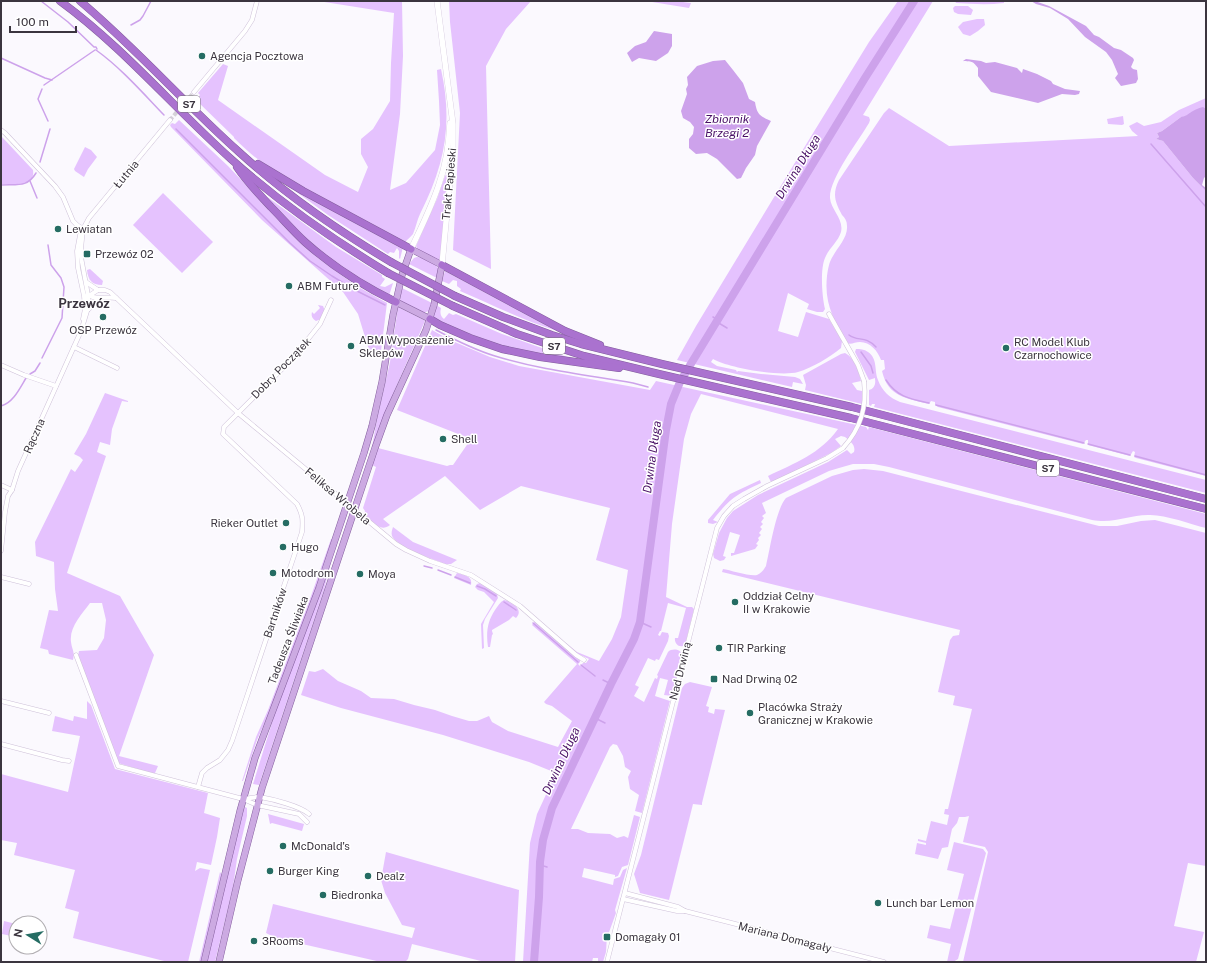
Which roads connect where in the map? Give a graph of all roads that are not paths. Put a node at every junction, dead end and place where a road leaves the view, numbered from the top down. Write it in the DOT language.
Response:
graph roads {
  1 [pos="60,1"];
  2 [pos="80,1"];
  3 [pos="257,1"];
  4 [pos="437,1"];
  5 [pos="194,92"];
  6 [pos="451,103"];
  7 [pos="170,120"];
  8 [pos="1,130"];
  9 [pos="239,152"];
  10 [pos="231,159"];
  11 [pos="83,229"];
  12 [pos="411,249"];
  13 [pos="442,265"];
  14 [pos="86,282"];
  15 [pos="98,290"];
  16 [pos="83,292"];
  17 [pos="88,296"];
  18 [pos="98,298"];
  19 [pos="116,298"];
  20 [pos="84,300"];
  21 [pos="332,300"];
  22 [pos="396,302"];
  23 [pos="88,311"];
  24 [pos="829,314"];
  25 [pos="430,319"];
  26 [pos="83,325"];
  27 [pos="74,347"];
  28 [pos="636,358"];
  29 [pos="1,365"];
  30 [pos="117,368"];
  31 [pos="659,374"];
  32 [pos="56,386"];
  33 [pos="238,413"];
  34 [pos="1,485"];
  35 [pos="12,490"];
  36 [pos="1206,499"];
  37 [pos="347,503"];
  38 [pos="354,509"];
  39 [pos="1206,509"];
  40 [pos="1,551"];
  41 [pos="1,577"];
  42 [pos="30,584"];
  43 [pos="76,655"];
  44 [pos="584,660"];
  45 [pos="1,700"];
  46 [pos="49,713"];
  47 [pos="1,744"];
  48 [pos="69,761"];
  49 [pos="198,787"];
  50 [pos="259,797"];
  51 [pos="243,799"];
  52 [pos="257,805"];
  53 [pos="309,814"];
  54 [pos="307,822"];
  55 [pos="625,893"];
  56 [pos="623,899"];
  57 [pos="685,911"];
  58 [pos="204,962"];
  59 [pos="219,962"];
  60 [pos="608,962"];
  61 [pos="884,962"];
  1 -- 10 [label="highway, S7"];
  2 -- 9 [label="highway, S7"];
  3 -- 5 [label="street"];
  4 -- 6 [label="street, Trakt Papieski"];
  6 -- 12 [label="street, Trakt Papieski"];
  6 -- 13 [label="street, Trakt Papieski"];
  7 -- 11 [label="street, Łutnia"];
  8 -- 11 [label="street"];
  9 -- 12 [label="highway"];
  9 -- 28 [label="highway, S7, bridge"];
  10 -- 22 [label="highway"];
  10 -- 31 [label="highway, S7, bridge"];
  11 -- 14 [label="street"];
  11 -- 16 [label="street"];
  12 -- 13 [label="main road"];
  12 -- 22 [label="main road, Tadeusza Śliwiaka"];
  13 -- 25 [label="main road, Tadeusza Śliwiaka"];
  13 -- 28 [label="highway"];
  14 -- 15 [label="street, Feliksa Wrobela"];
  14 -- 17 [label="street"];
  15 -- 17 [label="street"];
  15 -- 19 [label="street, Feliksa Wrobela"];
  16 -- 17 [label="street"];
  16 -- 20 [label="street"];
  17 -- 18 [label="street"];
  17 -- 20 [label="street"];
  17 -- 23 [label="street, Rączna"];
  18 -- 19 [label="street"];
  18 -- 23 [label="street"];
  19 -- 33 [label="street, Feliksa Wrobela"];
  20 -- 26 [label="street, Rączna"];
  21 -- 33 [label="street, Dobry Początek"];
  22 -- 25 [label="main road"];
  22 -- 37 [label="main road, Tadeusza Śliwiaka"];
  23 -- 26 [label="street, Rączna"];
  24 -- 55 [label="street, Nad Drwiną, bridge"];
  25 -- 31 [label="highway"];
  25 -- 38 [label="main road, Tadeusza Śliwiaka"];
  26 -- 27 [label="street, Rączna"];
  27 -- 30 [label="street"];
  27 -- 32 [label="street, Rączna"];
  28 -- 36 [label="highway, S7"];
  29 -- 32 [label="street"];
  31 -- 39 [label="highway, S7"];
  32 -- 35 [label="street, Rączna"];
  33 -- 37 [label="street, Feliksa Wrobela"];
  33 -- 49 [label="street, Bartników"];
  34 -- 35 [label="street"];
  35 -- 40 [label="street, Rączna"];
  37 -- 38 [label="street, Feliksa Wrobela"];
  37 -- 51 [label="main road, Tadeusza Śliwiaka"];
  38 -- 44 [label="street, Feliksa Wrobela"];
  38 -- 50 [label="main road, Tadeusza Śliwiaka"];
  41 -- 42 [label="street"];
  43 -- 49 [label="street"];
  45 -- 46 [label="street"];
  47 -- 48 [label="street"];
  49 -- 51 [label="street"];
  50 -- 51 [label="street"];
  50 -- 52 [label="main road, Tadeusza Śliwiaka"];
  50 -- 53 [label="street"];
  51 -- 52 [label="street"];
  51 -- 58 [label="main road, Tadeusza Śliwiaka"];
  52 -- 54 [label="street"];
  52 -- 59 [label="main road, Tadeusza Śliwiaka"];
  55 -- 56 [label="street, Nad Drwiną"];
  55 -- 57 [label="street, Mariana Domagały"];
  56 -- 57 [label="street, Mariana Domagały"];
  56 -- 60 [label="street, Nad Drwiną"];
  57 -- 61 [label="street, Mariana Domagały"];
}
